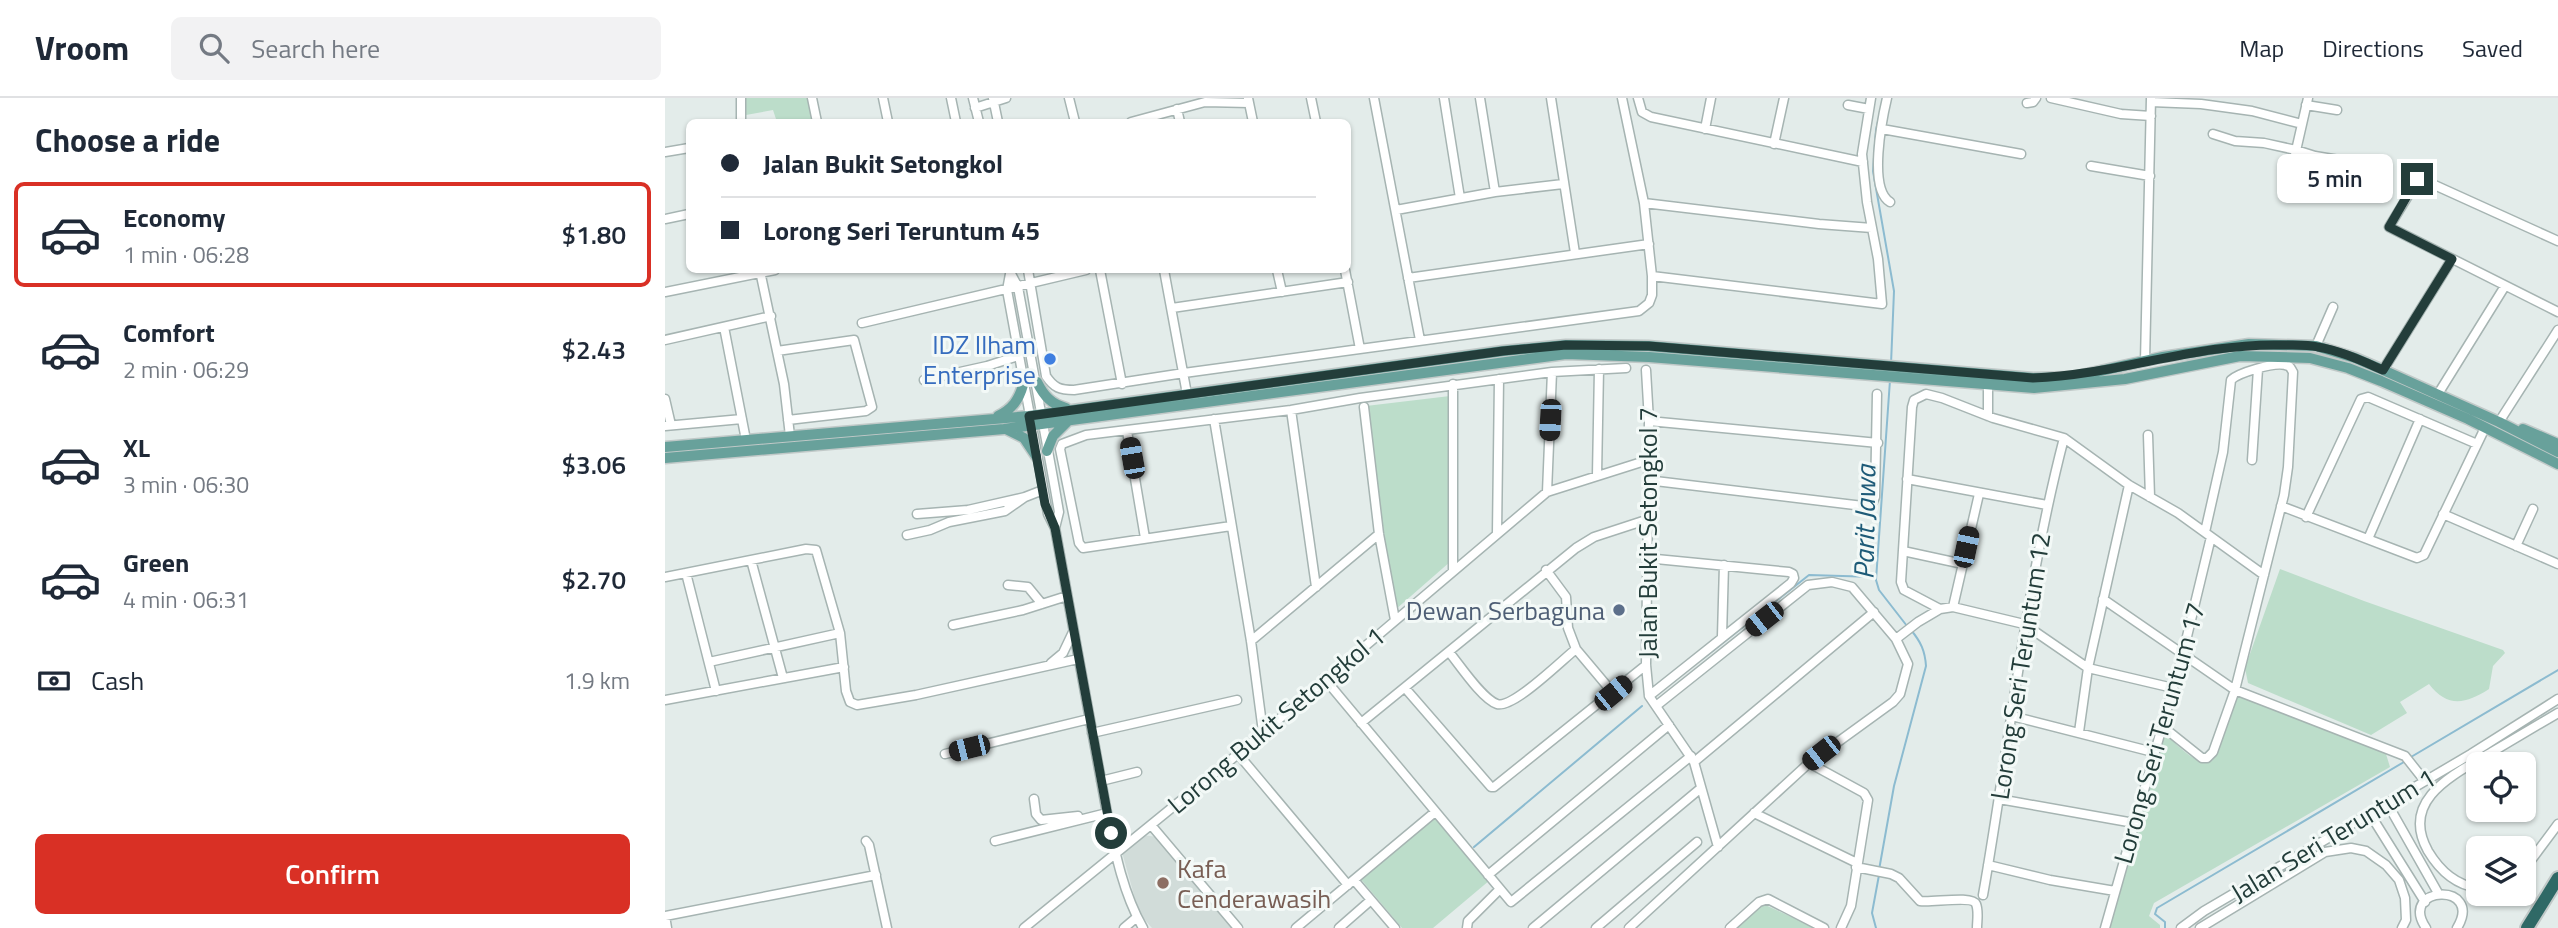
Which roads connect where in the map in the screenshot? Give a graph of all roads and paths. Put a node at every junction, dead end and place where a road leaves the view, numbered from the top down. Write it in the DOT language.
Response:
graph roads {
  1 [pos="741,98"];
  2 [pos="812,98"];
  3 [pos="883,98"];
  4 [pos="951,98"];
  5 [pos="973,98"];
  6 [pos="1006,98"];
  7 [pos="1069,98"];
  8 [pos="1311,98"];
  9 [pos="1374,98"];
  10 [pos="1444,98"];
  11 [pos="1480,98"];
  12 [pos="1551,98"];
  13 [pos="1622,98"];
  14 [pos="1638,98"];
  15 [pos="1711,98"];
  16 [pos="1784,98"];
  17 [pos="1871,98"];
  18 [pos="1887,98"];
  19 [pos="2036,98"];
  20 [pos="2051,98"];
  21 [pos="993,100"];
  22 [pos="1248,100"];
  23 [pos="2151,100"];
  24 [pos="2307,102"];
  25 [pos="2027,103"];
  26 [pos="1848,105"];
  27 [pos="975,108"];
  28 [pos="1177,109"];
  29 [pos="1869,109"];
  30 [pos="2337,110"];
  31 [pos="2151,116"];
  32 [pos="741,119"];
  33 [pos="816,119"];
  34 [pos="887,119"];
  35 [pos="955,119"];
  36 [pos="978,119"];
  37 [pos="997,119"];
  38 [pos="1074,119"];
  39 [pos="1142,119"];
  40 [pos="1179,119"];
  41 [pos="1252,119"];
  42 [pos="1315,119"];
  43 [pos="2302,124"];
  44 [pos="1705,129"];
  45 [pos="1882,129"];
  46 [pos="2213,134"];
  47 [pos="1774,144"];
  48 [pos="686,148"];
  49 [pos="2296,150"];
  50 [pos="665,152"];
  51 [pos="2021,154"];
  52 [pos="1863,162"];
  53 [pos="2091,166"];
  54 [pos="2292,168"];
  55 [pos="2150,176"];
  56 [pos="2366,181"];
  57 [pos="1563,184"];
  58 [pos="1495,192"];
  59 [pos="1460,198"];
  60 [pos="1890,202"];
  61 [pos="1644,203"];
  62 [pos="1395,210"];
  63 [pos="686,215"];
  64 [pos="665,219"];
  65 [pos="1872,228"];
  66 [pos="2558,241"];
  67 [pos="1649,244"];
  68 [pos="1574,253"];
  69 [pos="2452,259"];
  70 [pos="745,273"];
  71 [pos="759,273"];
  72 [pos="1010,273"];
  73 [pos="1011,273"];
  74 [pos="1029,273"];
  75 [pos="1073,273"];
  76 [pos="1101,273"];
  77 [pos="1165,273"];
  78 [pos="1278,273"];
  79 [pos="1346,273"];
  80 [pos="1652,276"];
  81 [pos="1409,278"];
  82 [pos="1348,282"];
  83 [pos="1031,283"];
  84 [pos="2505,286"];
  85 [pos="1018,287"];
  86 [pos="1007,290"];
  87 [pos="665,292"];
  88 [pos="1282,292"];
  89 [pos="2333,307"];
  90 [pos="1172,308"];
  91 [pos="2558,312"];
  92 [pos="771,316"];
  93 [pos="862,323"];
  94 [pos="724,327"];
  95 [pos="2558,330"];
  96 [pos="665,340"];
  97 [pos="1420,340"];
  98 [pos="2316,346"];
  99 [pos="1360,349"];
  100 [pos="777,351"];
  101 [pos="1018,356"];
  102 [pos="2164,357"];
  103 [pos="2145,361"];
  104 [pos="1626,368"];
  105 [pos="1599,369"];
  106 [pos="2258,369"];
  107 [pos="1646,370"];
  108 [pos="2170,370"];
  109 [pos="2383,370"];
  110 [pos="1552,372"];
  111 [pos="1499,379"];
  112 [pos="924,380"];
  113 [pos="1037,382"];
  114 [pos="1361,382"];
  115 [pos="1122,384"];
  116 [pos="1186,384"];
  117 [pos="1454,384"];
  118 [pos="1023,385"];
  119 [pos="1988,385"];
  120 [pos="1877,394"];
  121 [pos="2438,394"];
  122 [pos="1363,398"];
  123 [pos="665,399"];
  124 [pos="1291,410"];
  125 [pos="1071,415"];
  126 [pos="1988,416"];
  127 [pos="742,419"];
  128 [pos="987,419"];
  129 [pos="1041,419"];
  130 [pos="1214,419"];
  131 [pos="2420,419"];
  132 [pos="2468,419"];
  133 [pos="788,420"];
  134 [pos="1030,420"];
  135 [pos="1649,421"];
  136 [pos="2499,422"];
  137 [pos="668,426"];
  138 [pos="2509,428"];
  139 [pos="1004,429"];
  140 [pos="1127,431"];
  141 [pos="2483,432"];
  142 [pos="2148,435"];
  143 [pos="790,436"];
  144 [pos="2064,438"];
  145 [pos="746,440"];
  146 [pos="1878,443"];
  147 [pos="2477,444"];
  148 [pos="2558,444"];
  149 [pos="665,447"];
  150 [pos="1047,451"];
  151 [pos="2558,452"];
  152 [pos="1036,456"];
  153 [pos="665,458"];
  154 [pos="1648,460"];
  155 [pos="2252,460"];
  156 [pos="2558,464"];
  157 [pos="2558,471"];
  158 [pos="1597,475"];
  159 [pos="1907,479"];
  160 [pos="1647,480"];
  161 [pos="2129,485"];
  162 [pos="1043,490"];
  163 [pos="1547,492"];
  164 [pos="1979,494"];
  165 [pos="1025,497"];
  166 [pos="2150,497"];
  167 [pos="2047,505"];
  168 [pos="2281,506"];
  169 [pos="2533,509"];
  170 [pos="917,514"];
  171 [pos="2442,514"];
  172 [pos="2306,517"];
  173 [pos="1646,520"];
  174 [pos="1231,526"];
  175 [pos="1055,528"];
  176 [pos="1379,534"];
  177 [pos="1497,534"];
  178 [pos="907,535"];
  179 [pos="2208,535"];
  180 [pos="1145,538"];
  181 [pos="2368,539"];
  182 [pos="2516,546"];
  183 [pos="1903,551"];
  184 [pos="1646,558"];
  185 [pos="751,560"];
  186 [pos="1963,564"];
  187 [pos="2558,564"];
  188 [pos="1724,565"];
  189 [pos="1546,570"];
  190 [pos="1453,571"];
  191 [pos="686,573"];
  192 [pos="2264,575"];
  193 [pos="665,577"];
  194 [pos="1008,585"];
  195 [pos="1316,587"];
  196 [pos="1067,596"];
  197 [pos="2103,599"];
  198 [pos="1042,604"];
  199 [pos="1953,607"];
  200 [pos="1940,609"];
  201 [pos="1874,612"];
  202 [pos="1395,620"];
  203 [pos="2024,624"];
  204 [pos="953,625"];
  205 [pos="1073,632"];
  206 [pos="840,633"];
  207 [pos="1722,636"];
  208 [pos="1896,639"];
  209 [pos="1251,641"];
  210 [pos="775,647"];
  211 [pos="1576,649"];
  212 [pos="1448,652"];
  213 [pos="2183,653"];
  214 [pos="1077,659"];
  215 [pos="709,662"];
  216 [pos="1064,662"];
  217 [pos="1049,665"];
  218 [pos="1646,665"];
  219 [pos="844,667"];
  220 [pos="2088,668"];
  221 [pos="783,678"];
  222 [pos="1081,678"];
  223 [pos="1324,678"];
  224 [pos="1405,688"];
  225 [pos="2172,688"];
  226 [pos="2235,690"];
  227 [pos="716,691"];
  228 [pos="1613,693"];
  229 [pos="1649,696"];
  230 [pos="1237,699"];
  231 [pos="2558,699"];
  232 [pos="665,700"];
  233 [pos="1656,706"];
  234 [pos="2558,713"];
  235 [pos="2012,716"];
  236 [pos="1089,719"];
  237 [pos="1361,723"];
  238 [pos="1669,725"];
  239 [pos="2162,726"];
  240 [pos="1263,732"];
  241 [pos="2079,732"];
  242 [pos="1092,733"];
  243 [pos="2153,752"];
  244 [pos="945,754"];
  245 [pos="1238,754"];
  246 [pos="1692,759"];
  247 [pos="1809,763"];
  248 [pos="1137,772"];
  249 [pos="2424,780"];
  250 [pos="1101,781"];
  251 [pos="1701,788"];
  252 [pos="1034,799"];
  253 [pos="1999,799"];
  254 [pos="2387,803"];
  255 [pos="1435,811"];
  256 [pos="1754,813"];
  257 [pos="1103,814"];
  258 [pos="2370,814"];
  259 [pos="2134,823"];
  260 [pos="2558,824"];
  261 [pos="1151,825"];
  262 [pos="2420,837"];
  263 [pos="866,841"];
  264 [pos="995,841"];
  265 [pos="1697,842"];
  266 [pos="2410,843"];
  267 [pos="1718,847"];
  268 [pos="1116,853"];
  269 [pos="2536,854"];
  270 [pos="2397,858"];
  271 [pos="1988,864"];
  272 [pos="2386,865"];
  273 [pos="1858,866"];
  274 [pos="876,875"];
  275 [pos="1488,875"];
  276 [pos="2558,878"];
  277 [pos="1351,883"];
  278 [pos="2466,886"];
  279 [pos="1500,889"];
  280 [pos="2115,891"];
  281 [pos="2438,893"];
  282 [pos="1983,895"];
  283 [pos="1371,900"];
  284 [pos="2425,902"];
  285 [pos="665,916"];
  286 [pos="1137,917"];
  287 [pos="667,928"];
  288 [pos="887,928"];
  289 [pos="1024,928"];
  290 [pos="1124,928"];
  291 [pos="1143,928"];
  292 [pos="1238,928"];
  293 [pos="1296,928"];
  294 [pos="1339,928"];
  295 [pos="1395,928"];
  296 [pos="1467,928"];
  297 [pos="1534,928"];
  298 [pos="1596,928"];
  299 [pos="1629,928"];
  300 [pos="1730,928"];
  301 [pos="1824,928"];
  302 [pos="1841,928"];
  303 [pos="1977,928"];
  304 [pos="2105,928"];
  305 [pos="2181,928"];
  306 [pos="2200,928"];
  307 [pos="2402,928"];
  308 [pos="2426,928"];
  309 [pos="2457,928"];
  310 [pos="2528,928"];
  1 -- 32 [label="street"];
  2 -- 33 [label="street"];
  3 -- 34 [label="street"];
  4 -- 35 [label="street"];
  5 -- 27 [label="street"];
  6 -- 21 [label="street"];
  7 -- 38 [label="street"];
  8 -- 42 [label="street"];
  9 -- 62 [label="street"];
  10 -- 59 [label="street"];
  11 -- 58 [label="street"];
  12 -- 57 [label="street"];
  13 -- 61 [label="street"];
  14 -- 44 [label="street"];
  15 -- 44 [label="street"];
  16 -- 47 [label="street"];
  17 -- 29 [label="street"];
  18 -- 45 [label="street"];
  19 -- 25 [label="street"];
  20 -- 31 [label="street"];
  21 -- 27 [label="street"];
  21 -- 37 [label="street"];
  22 -- 28 [label="street"];
  22 -- 41 [label="street"];
  23 -- 31 [label="street"];
  23 -- 43 [label="street"];
  24 -- 30 [label="street"];
  24 -- 43 [label="street"];
  26 -- 29 [label="street"];
  27 -- 36 [label="street"];
  28 -- 39 [label="street"];
  28 -- 40 [label="street"];
  29 -- 52 [label="street"];
  31 -- 55 [label="street"];
  43 -- 49 [label="street"];
  44 -- 47 [label="street"];
  45 -- 51 [label="street"];
  45 -- 60 [label="street"];
  46 -- 49 [label="street"];
  47 -- 52 [label="street"];
  48 -- 50 [label="street"];
  49 -- 54 [label="street"];
  49 -- 56 [label="street"];
  52 -- 65 [label="street"];
  53 -- 55 [label="street"];
  55 -- 103 [label="street"];
  57 -- 58 [label="street"];
  57 -- 68 [label="street"];
  58 -- 59 [label="street"];
  59 -- 62 [label="street"];
  61 -- 65 [label="street"];
  61 -- 67 [label="street"];
  62 -- 81 [label="street"];
  63 -- 64 [label="street"];
  65 -- 80 [label="street"];
  66 -- 69 [label="street"];
  67 -- 68 [label="street"];
  67 -- 80 [label="street"];
  68 -- 81 [label="street"];
  69 -- 84 [label="street"];
  69 -- 109 [label="street"];
  70 -- 87 [label="street"];
  71 -- 92 [label="street"];
  72 -- 86 [label="street"];
  73 -- 85 [label="street"];
  74 -- 83 [label="street"];
  75 -- 83 [label="street"];
  76 -- 115 [label="street"];
  77 -- 90 [label="street"];
  78 -- 88 [label="street"];
  79 -- 82 [label="street"];
  80 -- 97 [label="street"];
  81 -- 97 [label="street"];
  82 -- 88 [label="street"];
  82 -- 99 [label="street"];
  83 -- 85 [label="street"];
  83 -- 115 [label="street"];
  84 -- 91 [label="street"];
  84 -- 121 [label="street"];
  85 -- 86 [label="street"];
  85 -- 113 [label="street"];
  86 -- 93 [label="street"];
  86 -- 101 [label="street"];
  88 -- 90 [label="street"];
  89 -- 98 [label="street"];
  90 -- 116 [label="street"];
  92 -- 94 [label="street"];
  92 -- 100 [label="street"];
  94 -- 96 [label="street"];
  94 -- 127 [label="street"];
  95 -- 136 [label="street"];
  97 -- 99 [label="street"];
  98 -- 102 [label="main road"];
  98 -- 109 [label="main road"];
  99 -- 116 [label="street"];
  100 -- 133 [label="street"];
  100 -- 133 [label="street"];
  101 -- 112 [label="street"];
  101 -- 118 [label="street"];
  102 -- 103 [label="main road"];
  102 -- 108 [label="main road"];
  103 -- 116 [label="main road"];
  104 -- 105 [label="street"];
  105 -- 110 [label="street"];
  105 -- 158 [label="street"];
  106 -- 155 [label="street"];
  106 -- 168 [label="street"];
  106 -- 179 [label="street, Lorong Seri Teruntum 17"];
  107 -- 135 [label="street, Jalan Bukit Setongkol 7"];
  108 -- 119 [label="main road"];
  108 -- 132 [label="main road"];
  109 -- 121 [label="main road"];
  110 -- 111 [label="street"];
  110 -- 163 [label="street"];
  111 -- 117 [label="street"];
  111 -- 177 [label="street"];
  113 -- 125 [label="main road"];
  113 -- 129 [label="street"];
  114 -- 119 [label="main road"];
  114 -- 122 [label="street"];
  114 -- 125 [label="main road"];
  115 -- 116 [label="street"];
  116 -- 125 [label="main road"];
  117 -- 122 [label="street"];
  117 -- 190 [label="street"];
  118 -- 128 [label="main road"];
  118 -- 134 [label="street"];
  119 -- 126 [label="street"];
  120 -- 146 [label="street"];
  121 -- 136 [label="main road"];
  122 -- 124 [label="street"];
  122 -- 176 [label="street"];
  123 -- 137 [label="street"];
  124 -- 130 [label="street"];
  124 -- 195 [label="street"];
  125 -- 129 [label="main road"];
  125 -- 150 [label="main road"];
  126 -- 144 [label="street"];
  126 -- 159 [label="street"];
  127 -- 137 [label="street"];
  127 -- 145 [label="street"];
  128 -- 134 [label="main road"];
  128 -- 143 [label="main road"];
  129 -- 134 [label="main road"];
  129 -- 150 [label="street"];
  130 -- 140 [label="street"];
  130 -- 174 [label="street"];
  131 -- 147 [label="street"];
  131 -- 172 [label="street"];
  131 -- 181 [label="street"];
  132 -- 141 [label="main road"];
  132 -- 156 [label="main road"];
  133 -- 143 [label="street"];
  134 -- 139 [label="main road"];
  134 -- 152 [label="street"];
  135 -- 146 [label="street"];
  135 -- 154 [label="street, Jalan Bukit Setongkol 7"];
  136 -- 138 [label="main road"];
  138 -- 148 [label="main road"];
  138 -- 151 [label="main road"];
  139 -- 152 [label="main road"];
  139 -- 153 [label="main road"];
  140 -- 180 [label="street"];
  140 -- 180 [label="street"];
  141 -- 147 [label="street"];
  141 -- 157 [label="main road"];
  142 -- 166 [label="street"];
  143 -- 145 [label="main road"];
  144 -- 161 [label="street"];
  144 -- 167 [label="street, Lorong Seri Teruntum 12"];
  145 -- 149 [label="main road"];
  146 -- 160 [label="street"];
  147 -- 171 [label="street"];
  150 -- 175 [label="street"];
  152 -- 162 [label="street"];
  154 -- 158 [label="street, Lorong Bukit Setongkol 1"];
  154 -- 160 [label="street, Jalan Bukit Setongkol 7"];
  158 -- 163 [label="street, Lorong Bukit Setongkol 1"];
  159 -- 164 [label="street"];
  159 -- 183 [label="street"];
  160 -- 173 [label="street, Jalan Bukit Setongkol 7"];
  161 -- 166 [label="street"];
  161 -- 197 [label="street"];
  162 -- 165 [label="street"];
  162 -- 175 [label="street"];
  163 -- 177 [label="street, Lorong Bukit Setongkol 1"];
  164 -- 167 [label="street"];
  164 -- 186 [label="street"];
  165 -- 170 [label="street"];
  165 -- 178 [label="street"];
  166 -- 179 [label="street"];
  167 -- 203 [label="street, Lorong Seri Teruntum 12"];
  168 -- 172 [label="street"];
  168 -- 192 [label="street"];
  169 -- 182 [label="street"];
  171 -- 181 [label="street"];
  171 -- 182 [label="street"];
  172 -- 181 [label="street"];
  173 -- 184 [label="street, Jalan Bukit Setongkol 7"];
  173 -- 189 [label="street"];
  174 -- 180 [label="street"];
  174 -- 209 [label="street"];
  175 -- 196 [label="street"];
  176 -- 195 [label="street"];
  176 -- 202 [label="street"];
  177 -- 190 [label="street, Lorong Bukit Setongkol 1"];
  179 -- 192 [label="street"];
  179 -- 213 [label="street, Lorong Seri Teruntum 17"];
  182 -- 187 [label="street"];
  183 -- 186 [label="street"];
  183 -- 200 [label="street"];
  184 -- 188 [label="street"];
  184 -- 218 [label="street, Jalan Bukit Setongkol 7"];
  185 -- 191 [label="street"];
  185 -- 206 [label="street"];
  185 -- 210 [label="street"];
  186 -- 199 [label="street"];
  188 -- 207 [label="street"];
  188 -- 207 [label="street"];
  189 -- 211 [label="street"];
  189 -- 212 [label="street"];
  190 -- 202 [label="street, Lorong Bukit Setongkol 1"];
  191 -- 193 [label="street"];
  191 -- 215 [label="street"];
  192 -- 226 [label="street"];
  194 -- 198 [label="street"];
  195 -- 209 [label="street"];
  196 -- 198 [label="street"];
  196 -- 205 [label="street"];
  197 -- 213 [label="street"];
  197 -- 220 [label="street"];
  198 -- 204 [label="street"];
  199 -- 200 [label="street"];
  199 -- 203 [label="street"];
  200 -- 208 [label="street"];
  201 -- 208 [label="street"];
  201 -- 233 [label="street"];
  201 -- 246 [label="street"];
  202 -- 223 [label="street, Lorong Bukit Setongkol 1"];
  203 -- 220 [label="street"];
  203 -- 235 [label="street, Lorong Seri Teruntum 12"];
  205 -- 214 [label="street"];
  205 -- 217 [label="street"];
  206 -- 210 [label="street"];
  206 -- 219 [label="street"];
  207 -- 229 [label="street"];
  208 -- 247 [label="street"];
  209 -- 240 [label="street"];
  210 -- 215 [label="street"];
  210 -- 221 [label="street"];
  211 -- 212 [label="street"];
  211 -- 228 [label="street"];
  212 -- 224 [label="street"];
  213 -- 225 [label="street, Lorong Seri Teruntum 17"];
  213 -- 226 [label="street"];
  214 -- 216 [label="street"];
  214 -- 222 [label="street"];
  215 -- 227 [label="street"];
  216 -- 217 [label="street"];
  216 -- 222 [label="street"];
  217 -- 219 [label="street"];
  218 -- 228 [label="street"];
  218 -- 229 [label="street, Jalan Bukit Setongkol 7"];
  219 -- 221 [label="street"];
  220 -- 225 [label="street"];
  220 -- 241 [label="street"];
  221 -- 227 [label="street"];
  222 -- 236 [label="street"];
  223 -- 237 [label="street"];
  223 -- 240 [label="street, Lorong Bukit Setongkol 1"];
  224 -- 228 [label="street"];
  224 -- 237 [label="street"];
  225 -- 239 [label="street, Lorong Seri Teruntum 17"];
  226 -- 239 [label="street"];
  226 -- 249 [label="street"];
  227 -- 232 [label="street"];
  229 -- 233 [label="street"];
  230 -- 242 [label="street"];
  231 -- 249 [label="street, Jalan Seri Teruntum 1"];
  233 -- 238 [label="street"];
  234 -- 262 [label="street"];
  235 -- 241 [label="street"];
  235 -- 253 [label="street, Lorong Seri Teruntum 12"];
  236 -- 242 [label="street"];
  236 -- 244 [label="street"];
  237 -- 255 [label="street"];
  238 -- 246 [label="street"];
  238 -- 275 [label="street"];
  239 -- 243 [label="street, Lorong Seri Teruntum 17"];
  240 -- 245 [label="street, Lorong Bukit Setongkol 1"];
  241 -- 243 [label="street"];
  242 -- 250 [label="street"];
  243 -- 259 [label="street, Lorong Seri Teruntum 17"];
  245 -- 261 [label="street, Lorong Bukit Setongkol 1"];
  245 -- 277 [label="street"];
  246 -- 251 [label="street"];
  246 -- 279 [label="street"];
  247 -- 256 [label="street"];
  247 -- 273 [label="street"];
  248 -- 250 [label="street"];
  249 -- 254 [label="street, Jalan Seri Teruntum 1"];
  250 -- 257 [label="street"];
  251 -- 267 [label="street"];
  251 -- 297 [label="street"];
  252 -- 257 [label="street"];
  253 -- 259 [label="street"];
  253 -- 271 [label="street, Lorong Seri Teruntum 12"];
  254 -- 258 [label="street, Jalan Seri Teruntum 1"];
  254 -- 266 [label="street"];
  255 -- 275 [label="street"];
  255 -- 277 [label="street"];
  256 -- 267 [label="street"];
  256 -- 273 [label="street"];
  257 -- 264 [label="street"];
  257 -- 268 [label="street"];
  258 -- 270 [label="street"];
  258 -- 305 [label="street, Jalan Seri Teruntum 1"];
  259 -- 280 [label="street, Lorong Seri Teruntum 17"];
  260 -- 269 [label="street"];
  261 -- 268 [label="street, Lorong Bukit Setongkol 1"];
  261 -- 292 [label="street"];
  262 -- 266 [label="street"];
  262 -- 278 [label="street"];
  263 -- 274 [label="street"];
  265 -- 298 [label="street"];
  266 -- 281 [label="street"];
  267 -- 299 [label="street"];
  268 -- 286 [label="street"];
  268 -- 289 [label="street, Lorong Bukit Setongkol 1"];
  270 -- 272 [label="street"];
  270 -- 284 [label="street"];
  271 -- 280 [label="street"];
  271 -- 282 [label="street, Lorong Seri Teruntum 12"];
  272 -- 306 [label="street"];
  272 -- 307 [label="street"];
  273 -- 302 [label="street"];
  273 -- 303 [label="street"];
  274 -- 285 [label="street"];
  274 -- 288 [label="street"];
  275 -- 279 [label="street"];
  276 -- 310 [label="highway"];
  277 -- 283 [label="street"];
  277 -- 293 [label="street"];
  279 -- 296 [label="street"];
  280 -- 304 [label="street, Lorong Seri Teruntum 17"];
  281 -- 284 [label="street"];
  281 -- 309 [label="street"];
  283 -- 294 [label="street"];
  283 -- 295 [label="street"];
  284 -- 308 [label="street"];
  285 -- 287 [label="street"];
  286 -- 290 [label="street"];
  286 -- 291 [label="street"];
  300 -- 301 [label="street"];
}
